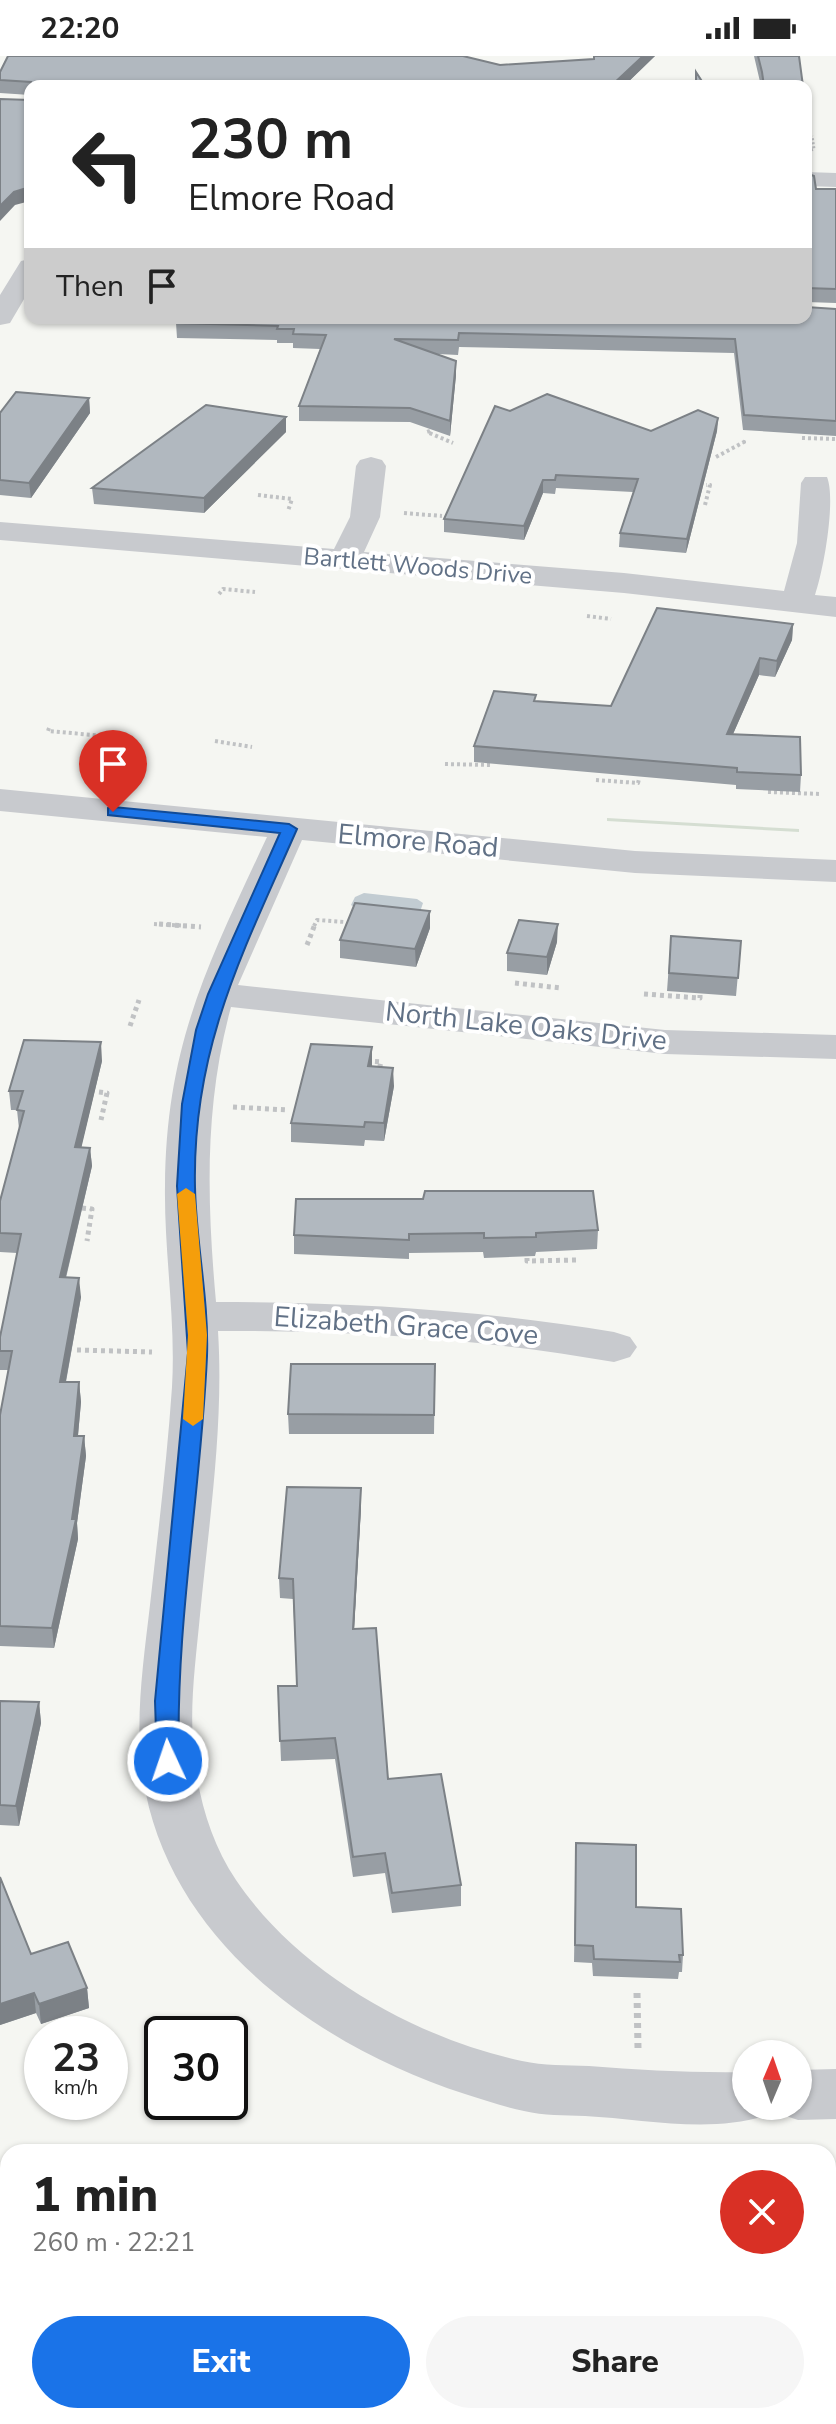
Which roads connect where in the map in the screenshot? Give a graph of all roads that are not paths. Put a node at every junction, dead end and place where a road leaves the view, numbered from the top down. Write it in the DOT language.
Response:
graph roads {
  1 [pos="812,179"];
  2 [pos="836,180"];
  3 [pos="24,283"];
  4 [pos="0,317"];
  5 [pos="371,466"];
  6 [pos="816,483"];
  7 [pos="0,531"];
  8 [pos="344,560"];
  9 [pos="797,601"];
  10 [pos="836,607"];
  11 [pos="0,800"];
  12 [pos="289,829"];
  13 [pos="836,871"];
  14 [pos="216,994"];
  15 [pos="836,1047"];
  16 [pos="197,1317"];
  17 [pos="614,1347"];
  18 [pos="836,2094"];
  19 [pos="812,2095"];
  20 [pos="732,2097"];
  1 -- 2 [label="street"];
  3 -- 4 [label="street"];
  5 -- 8 [label="street"];
  6 -- 9 [label="street"];
  7 -- 8 [label="street, Bartlett Woods Drive"];
  8 -- 9 [label="street, Bartlett Woods Drive"];
  9 -- 10 [label="street, Bartlett Woods Drive"];
  11 -- 12 [label="street, Elmore Road"];
  12 -- 13 [label="street, Elmore Road"];
  12 -- 14 [label="street"];
  14 -- 15 [label="street, North Lake Oaks Drive"];
  14 -- 16 [label="street"];
  16 -- 17 [label="street, Elizabeth Grace Cove"];
  16 -- 20 [label="street"];
  18 -- 19 [label="street"];
}
